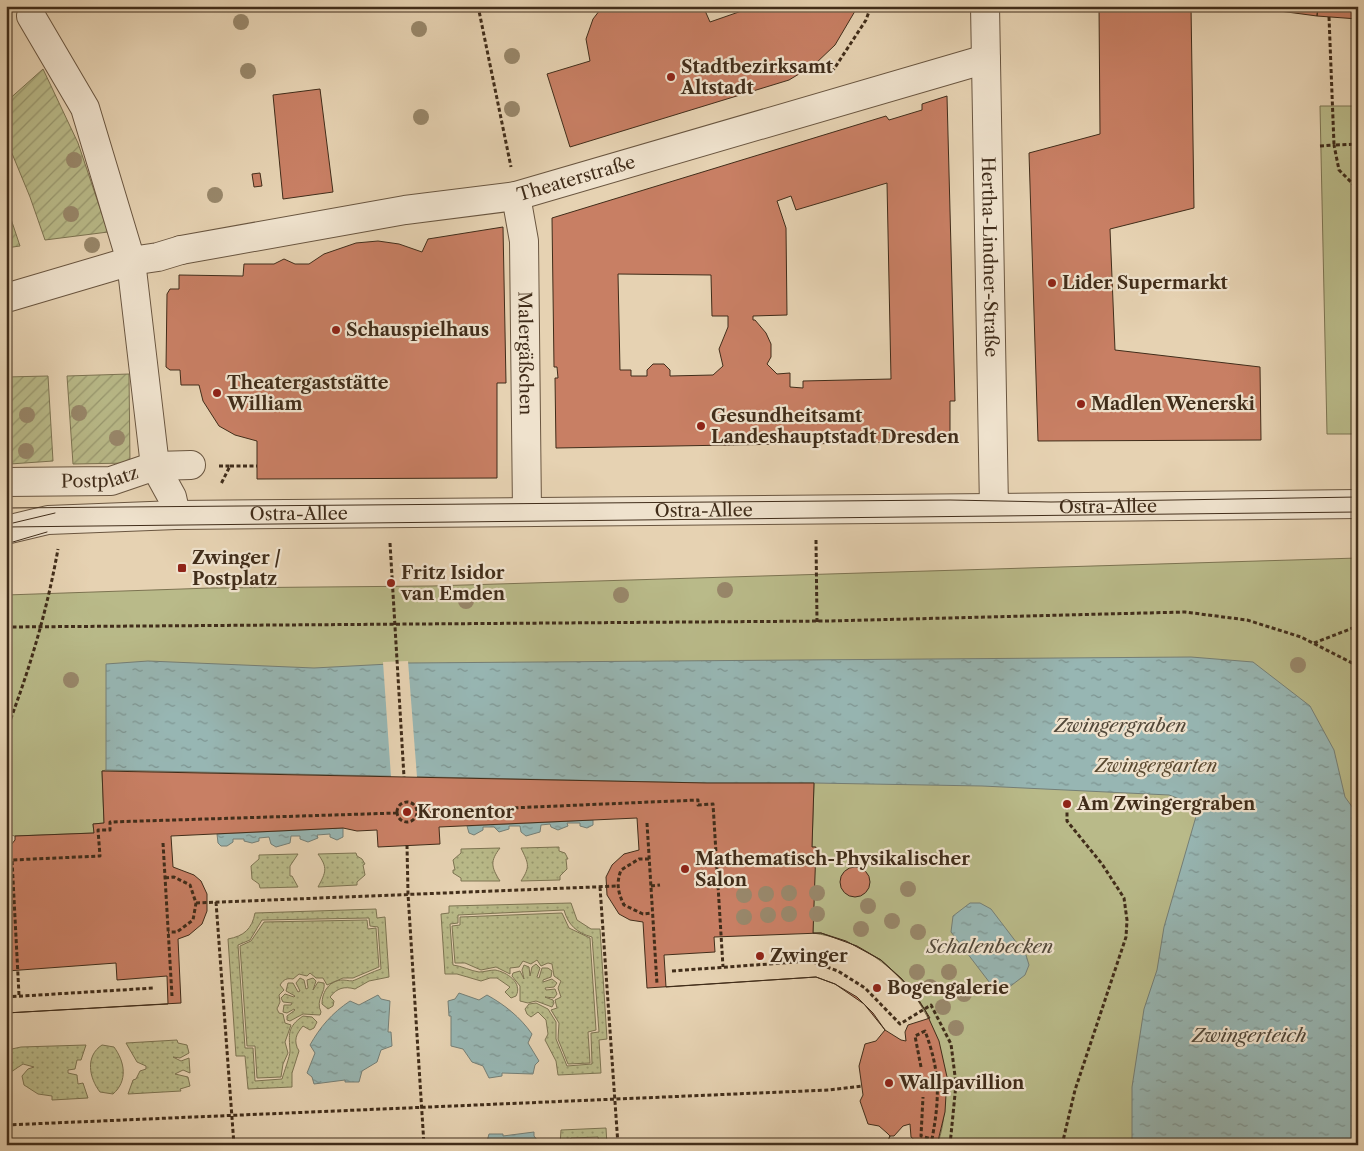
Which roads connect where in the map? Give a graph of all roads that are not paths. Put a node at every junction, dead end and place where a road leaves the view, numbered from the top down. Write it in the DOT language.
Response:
graph roads {
  1 [pos="985,6"];
  2 [pos="30,16"];
  3 [pos="986,59"];
  4 [pos="516,196"];
  5 [pos="130,261"];
  6 [pos="6,298"];
  7 [pos="191,465"];
  8 [pos="155,466"];
  9 [pos="6,482"];
  10 [pos="1358,504"];
  11 [pos="994,508"];
  12 [pos="527,512"];
  13 [pos="176,515"];
  14 [pos="6,530"];
  1 -- 3 [label="street, Hertha-Lindner-Straße"];
  2 -- 5 [label="street"];
  3 -- 4 [label="street, Theaterstraße"];
  3 -- 11 [label="street, Hertha-Lindner-Straße"];
  4 -- 5 [label="street, Theaterstraße"];
  4 -- 12 [label="street, Malergäßchen"];
  5 -- 6 [label="street, Theaterstraße"];
  5 -- 8 [label="street"];
  7 -- 8 [label="street, Postplatz"];
  8 -- 9 [label="street, Postplatz"];
  8 -- 13 [label="street"];
  10 -- 11 [label="street, Ostra-Allee"];
  11 -- 12 [label="street, Ostra-Allee"];
  12 -- 13 [label="street, Ostra-Allee"];
  13 -- 14 [label="street, Ostra-Allee"];
}
